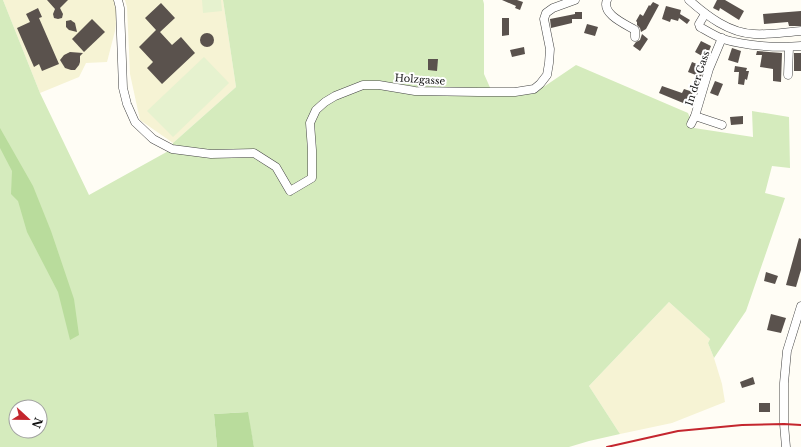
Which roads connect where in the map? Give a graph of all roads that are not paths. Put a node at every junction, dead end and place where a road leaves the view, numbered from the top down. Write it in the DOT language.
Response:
graph roads {
  1 [pos="118,0"];
  2 [pos="575,0"];
  3 [pos="607,0"];
  4 [pos="689,0"];
  5 [pos="553,4"];
  6 [pos="704,14"];
  7 [pos="713,20"];
  8 [pos="707,31"];
  9 [pos="801,31"];
  10 [pos="635,38"];
  11 [pos="722,38"];
  12 [pos="801,46"];
  13 [pos="789,47"];
  14 [pos="788,75"];
  15 [pos="695,116"];
  16 [pos="691,124"];
  17 [pos="722,125"];
  18 [pos="801,306"];
  19 [pos="786,447"];
  1 -- 5 [label="street, Holzgasse"];
  2 -- 5 [label="street"];
  3 -- 10 [label="street"];
  4 -- 6 [label="street"];
  6 -- 7 [label="street"];
  6 -- 8 [label="street"];
  7 -- 8 [label="street"];
  7 -- 9 [label="street"];
  8 -- 11 [label="street"];
  11 -- 13 [label="street"];
  11 -- 15 [label="street, In der Gass"];
  12 -- 13 [label="street"];
  13 -- 14 [label="street"];
  15 -- 16 [label="street, In der Gass"];
  15 -- 17 [label="street"];
  18 -- 19 [label="street"];
}
